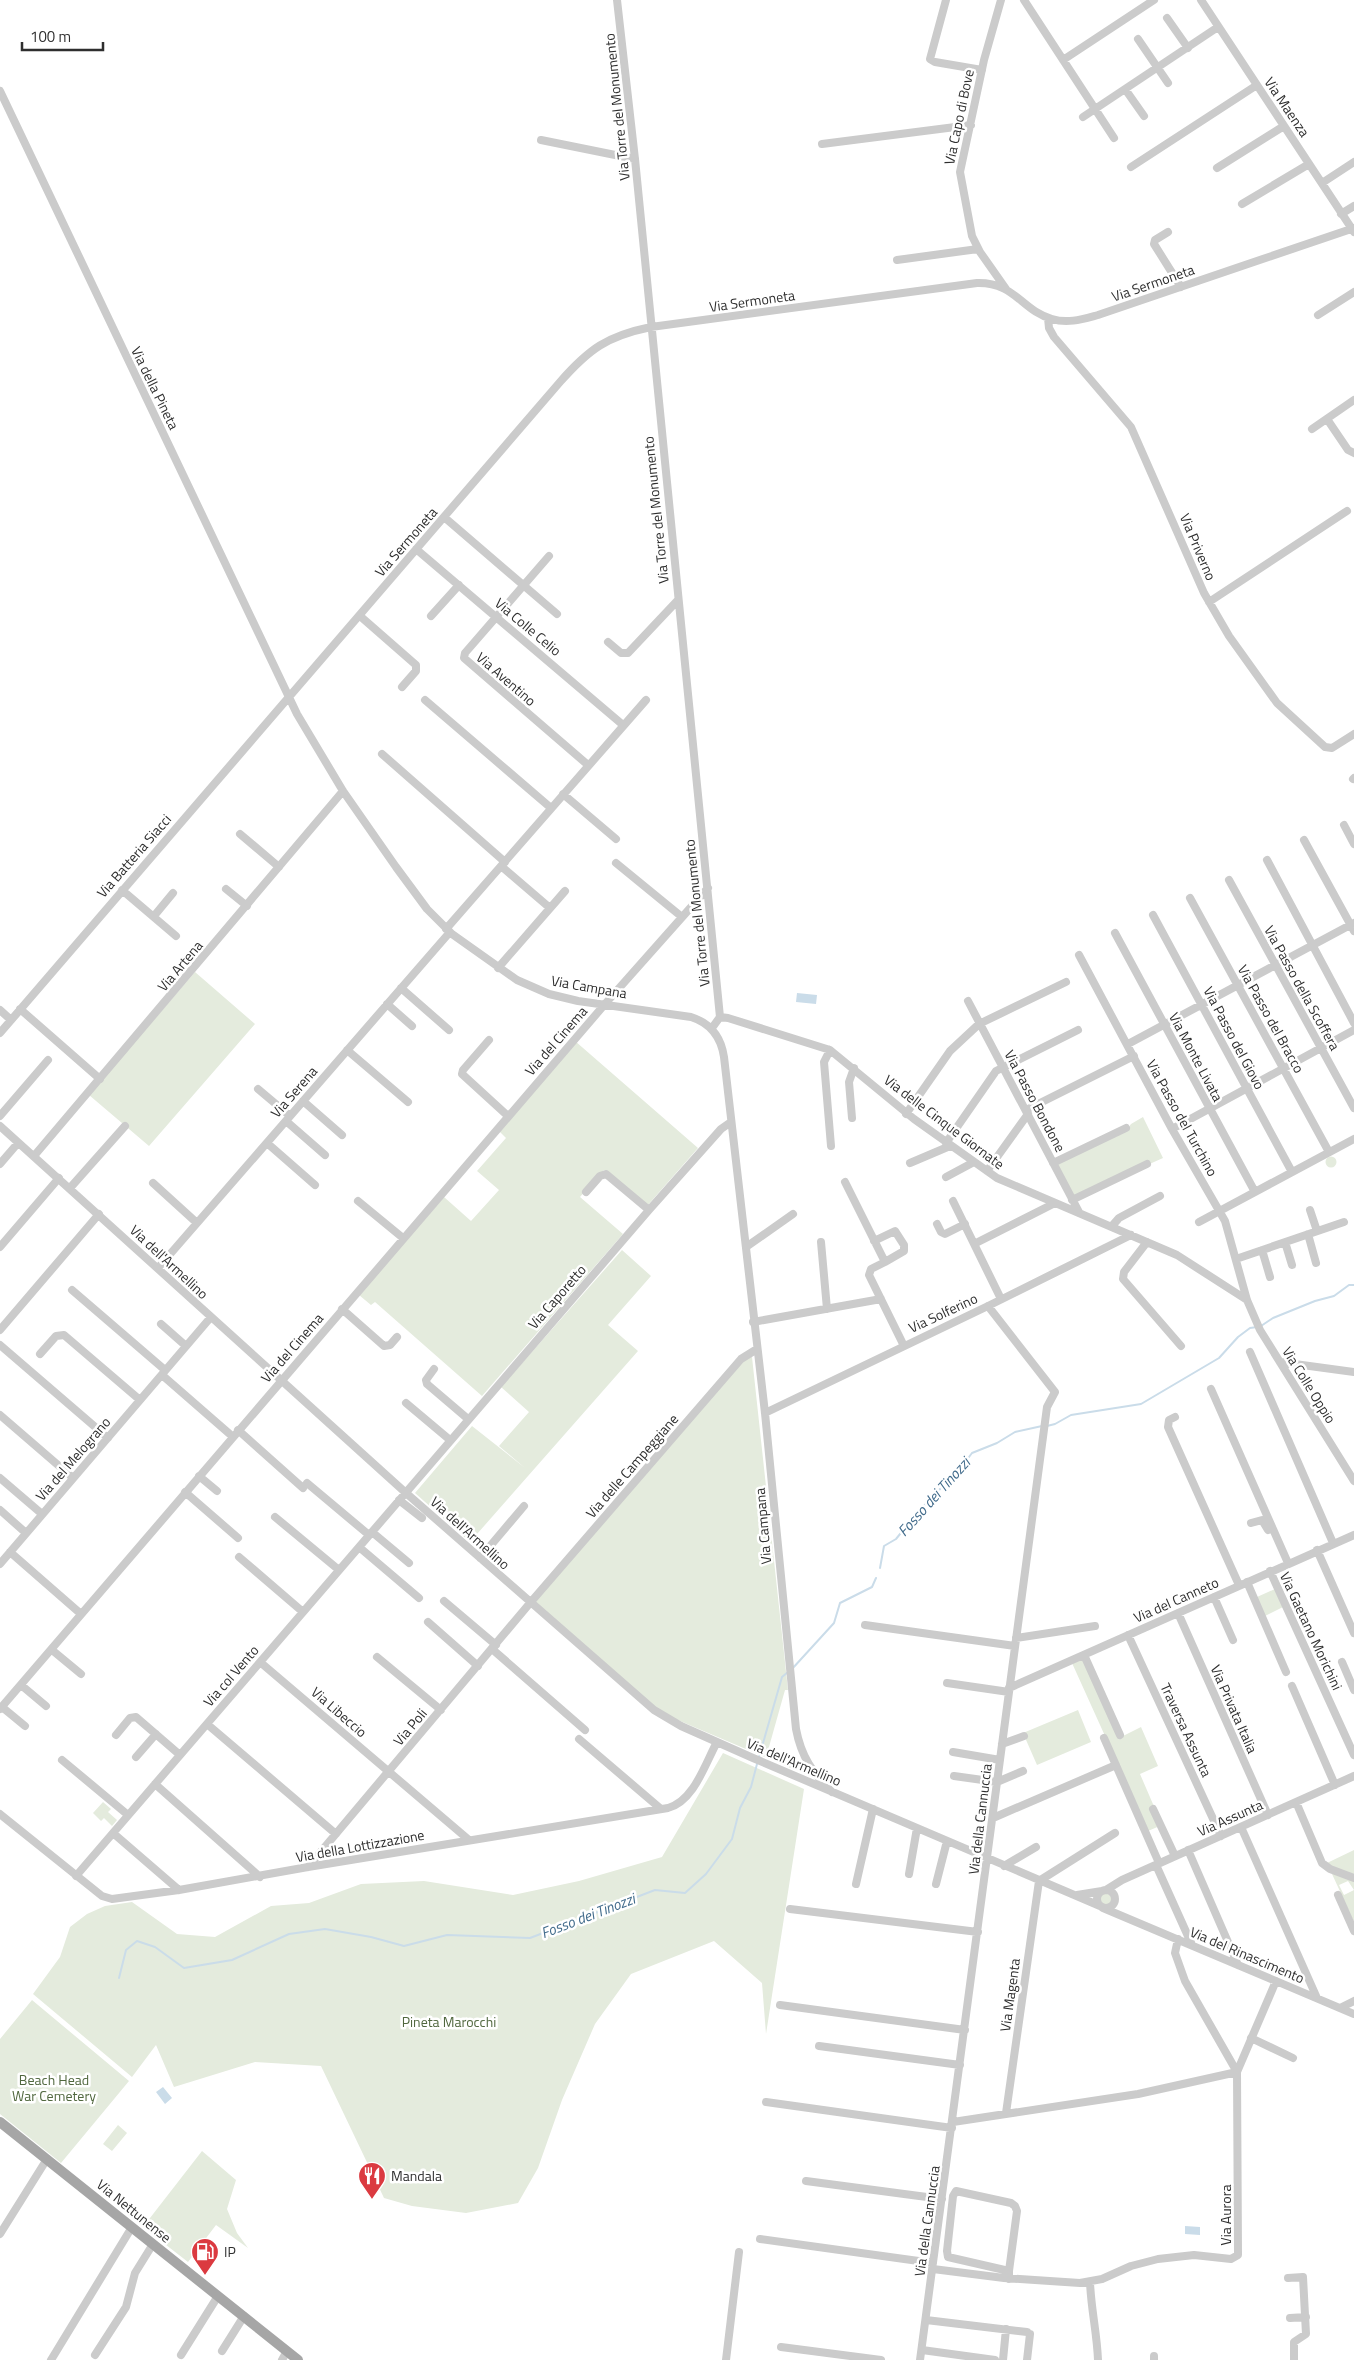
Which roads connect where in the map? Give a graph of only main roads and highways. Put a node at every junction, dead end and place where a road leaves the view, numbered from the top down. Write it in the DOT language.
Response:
graph roads {
  1 [pos="0,2122"];
  2 [pos="284,2356"];
  3 [pos="298,2360"];
  1 -- 2 [label="main road, Via Nettunense"];
  2 -- 3 [label="main road, Via Nettunense"];
}
